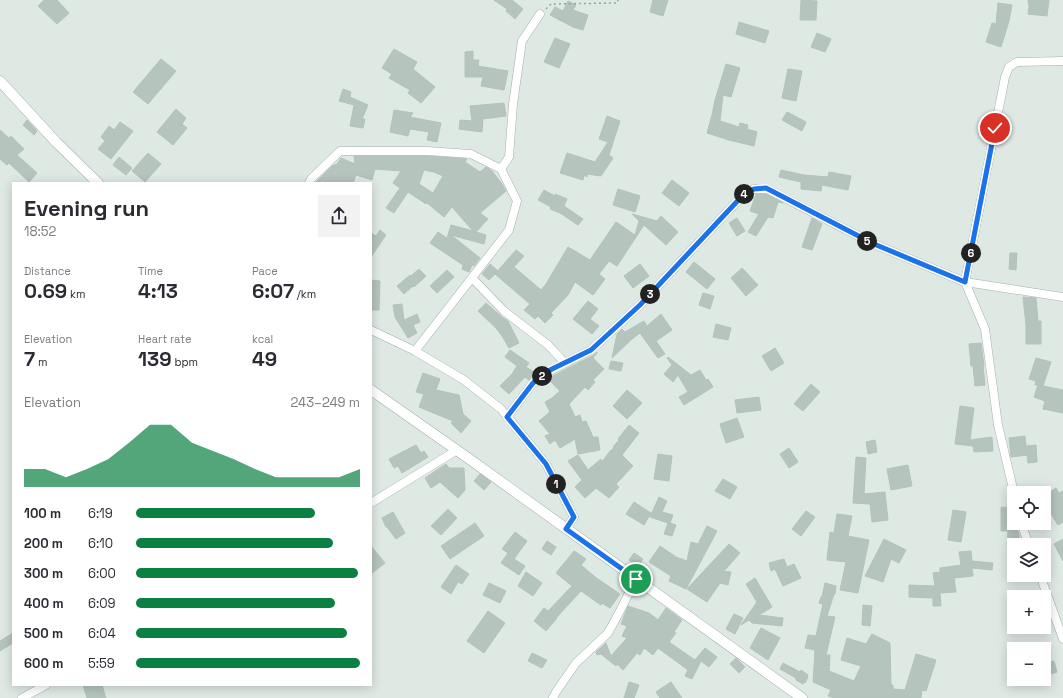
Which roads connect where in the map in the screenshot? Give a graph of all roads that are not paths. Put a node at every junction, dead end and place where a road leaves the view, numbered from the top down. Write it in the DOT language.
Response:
graph roads {
  1 [pos="540,14"];
  2 [pos="1063,62"];
  3 [pos="0,81"];
  4 [pos="501,169"];
  5 [pos="97,182"];
  6 [pos="310,182"];
  7 [pos="472,278"];
  8 [pos="965,282"];
  9 [pos="1063,297"];
  10 [pos="372,330"];
  11 [pos="415,351"];
  12 [pos="565,363"];
  13 [pos="372,391"];
  14 [pos="507,417"];
  15 [pos="457,450"];
  16 [pos="1012,486"];
  17 [pos="372,502"];
  18 [pos="566,529"];
  19 [pos="636,579"];
  20 [pos="1043,582"];
  21 [pos="1063,638"];
  22 [pos="44,686"];
  23 [pos="22,698"];
  24 [pos="553,698"];
  25 [pos="802,698"];
  1 -- 4 [label="street"];
  2 -- 8 [label="street"];
  3 -- 5 [label="street"];
  4 -- 6 [label="street"];
  4 -- 7 [label="street"];
  7 -- 11 [label="street"];
  7 -- 12 [label="street"];
  8 -- 9 [label="street"];
  8 -- 12 [label="street"];
  8 -- 16 [label="street"];
  10 -- 11 [label="street"];
  11 -- 14 [label="street"];
  12 -- 14 [label="street"];
  13 -- 15 [label="street"];
  14 -- 18 [label="street"];
  15 -- 17 [label="street"];
  15 -- 18 [label="street"];
  18 -- 19 [label="street"];
  19 -- 24 [label="street"];
  19 -- 25 [label="street"];
  20 -- 21 [label="street"];
  22 -- 23 [label="street"];
}
